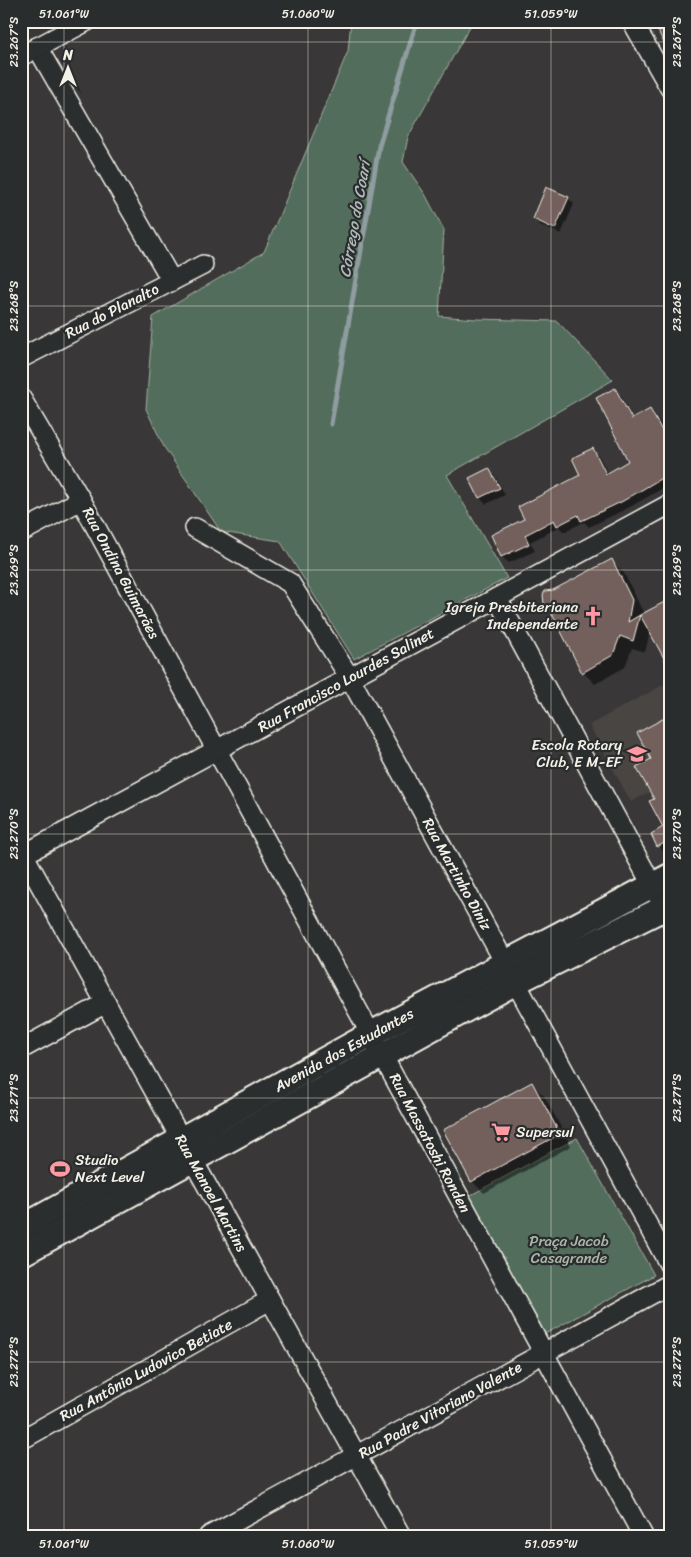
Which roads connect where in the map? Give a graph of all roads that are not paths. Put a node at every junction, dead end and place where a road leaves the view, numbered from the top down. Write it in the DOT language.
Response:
graph roads {
  1 [pos="87,21"];
  2 [pos="632,21"];
  3 [pos="62,27"];
  4 [pos="29,52"];
  5 [pos="670,88"];
  6 [pos="203,265"];
  7 [pos="172,281"];
  8 [pos="22,355"];
  9 [pos="21,398"];
  10 [pos="81,500"];
  11 [pos="670,504"];
  12 [pos="195,528"];
  13 [pos="21,532"];
  14 [pos="497,598"];
  15 [pos="350,678"];
  16 [pos="217,750"];
  17 [pos="22,854"];
  18 [pos="661,881"];
  19 [pos="668,910"];
  20 [pos="511,973"];
  21 [pos="106,1003"];
  22 [pos="371,1034"];
  23 [pos="21,1049"];
  24 [pos="383,1055"];
  25 [pos="181,1139"];
  26 [pos="193,1160"];
  27 [pos="47,1227"];
  28 [pos="21,1228"];
  29 [pos="21,1254"];
  30 [pos="670,1266"];
  31 [pos="670,1284"];
  32 [pos="270,1300"];
  33 [pos="543,1353"];
  34 [pos="21,1440"];
  35 [pos="357,1455"];
  36 [pos="209,1536"];
  37 [pos="401,1536"];
  38 [pos="643,1536"];
  1 -- 3 [label="street"];
  2 -- 5 [label="street"];
  3 -- 4 [label="street"];
  4 -- 7 [label="street"];
  6 -- 7 [label="street, Rua do Planalto"];
  7 -- 8 [label="street, Rua do Planalto"];
  9 -- 10 [label="street, Rua Ondina Guimarães"];
  10 -- 13 [label="street"];
  10 -- 16 [label="street, Rua Ondina Guimarães"];
  11 -- 14 [label="street, Rua Francisco Lourdes Salinet"];
  12 -- 15 [label="street, Rua Martinho Diniz"];
  14 -- 15 [label="street, Rua Francisco Lourdes Salinet"];
  14 -- 18 [label="street"];
  15 -- 16 [label="street, Rua Francisco Lourdes Salinet"];
  15 -- 20 [label="street, Rua Martinho Diniz"];
  16 -- 17 [label="street, Rua Francisco Lourdes Salinet"];
  16 -- 22 [label="street, Rua Massatoshi Ronden"];
  17 -- 21 [label="street, Rua Manoel Martins"];
  18 -- 19 [label="street"];
  18 -- 20 [label="street, Avenida dos Estudantes"];
  19 -- 20 [label="street, Avenida dos Estudantes"];
  20 -- 22 [label="street, Avenida dos Estudantes"];
  20 -- 24 [label="street, Avenida dos Estudantes"];
  20 -- 30 [label="street, Rua Martinho Diniz"];
  21 -- 23 [label="street"];
  21 -- 25 [label="street, Rua Manoel Martins"];
  22 -- 24 [label="street, Rua Massatoshi Ronden"];
  22 -- 25 [label="street, Avenida dos Estudantes"];
  24 -- 26 [label="street, Avenida dos Estudantes"];
  24 -- 33 [label="street, Rua Massatoshi Ronden"];
  25 -- 26 [label="street, Rua Manoel Martins"];
  25 -- 27 [label="street, Avenida dos Estudantes"];
  26 -- 27 [label="street, Avenida dos Estudantes"];
  26 -- 32 [label="street, Rua Manoel Martins"];
  27 -- 28 [label="street, Avenida dos Estudantes"];
  27 -- 29 [label="street, Avenida dos Estudantes"];
  31 -- 33 [label="street, Rua Padre Vitoriano Valente"];
  32 -- 34 [label="street, Rua Antônio Ludovico Betiate"];
  32 -- 35 [label="street, Rua Manoel Martins"];
  33 -- 35 [label="street, Rua Padre Vitoriano Valente"];
  33 -- 38 [label="street, Rua Massatoshi Ronden"];
  35 -- 36 [label="street, Rua Padre Vitoriano Valente"];
  35 -- 37 [label="street, Rua Manoel Martins"];
}
